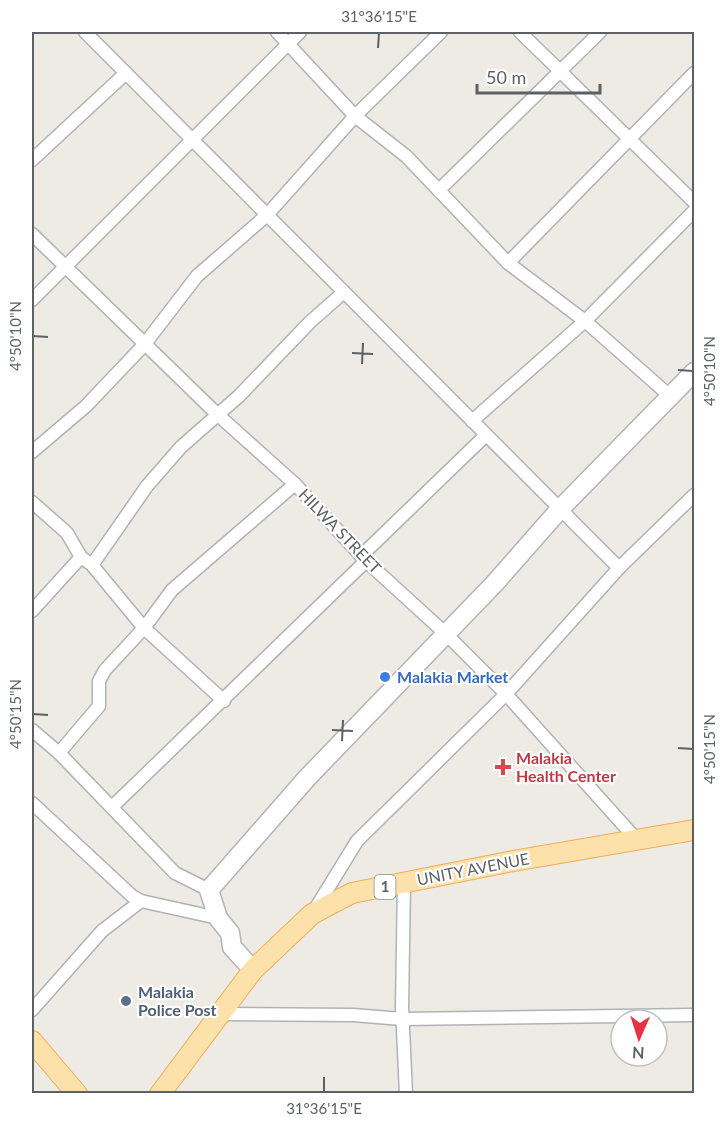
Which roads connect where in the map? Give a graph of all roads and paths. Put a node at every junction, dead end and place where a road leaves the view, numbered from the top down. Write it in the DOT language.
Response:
graph roads {
  1 [pos="85,32"];
  2 [pos="277,32"];
  3 [pos="300,32"];
  4 [pos="441,32"];
  5 [pos="520,32"];
  6 [pos="600,32"];
  7 [pos="289,43"];
  8 [pos="560,71"];
  9 [pos="126,73"];
  10 [pos="694,73"];
  11 [pos="355,116"];
  12 [pos="629,138"];
  13 [pos="193,140"];
  14 [pos="32,160"];
  15 [pos="439,190"];
  16 [pos="694,202"];
  17 [pos="694,212"];
  18 [pos="267,215"];
  19 [pos="32,234"];
  20 [pos="508,263"];
  21 [pos="64,267"];
  22 [pos="344,292"];
  23 [pos="32,300"];
  24 [pos="585,321"];
  25 [pos="144,345"];
  26 [pos="694,372"];
  27 [pos="671,397"];
  28 [pos="218,415"];
  29 [pos="472,421"];
  30 [pos="486,435"];
  31 [pos="32,452"];
  32 [pos="295,484"];
  33 [pos="694,495"];
  34 [pos="32,502"];
  35 [pos="560,509"];
  36 [pos="81,556"];
  37 [pos="364,559"];
  38 [pos="92,565"];
  39 [pos="619,568"];
  40 [pos="32,611"];
  41 [pos="144,628"];
  42 [pos="446,634"];
  43 [pos="506,694"];
  44 [pos="224,701"];
  45 [pos="32,730"];
  46 [pos="59,753"];
  47 [pos="32,803"];
  48 [pos="112,807"];
  49 [pos="694,830"];
  50 [pos="636,839"];
  51 [pos="404,883"];
  52 [pos="209,890"];
  53 [pos="141,901"];
  54 [pos="312,914"];
  55 [pos="218,918"];
  56 [pos="253,970"];
  57 [pos="32,1011"];
  58 [pos="221,1014"];
  59 [pos="694,1015"];
  60 [pos="402,1019"];
  61 [pos="32,1041"];
  62 [pos="77,1094"];
  63 [pos="160,1094"];
  64 [pos="406,1094"];
  1 -- 9 [label="street"];
  2 -- 7 [label="street"];
  3 -- 7 [label="street"];
  4 -- 11 [label="street"];
  5 -- 8 [label="street"];
  6 -- 8 [label="street"];
  7 -- 11 [label="street"];
  7 -- 13 [label="street"];
  8 -- 12 [label="street"];
  8 -- 15 [label="street"];
  9 -- 13 [label="street"];
  9 -- 14 [label="street"];
  10 -- 12 [label="street"];
  11 -- 15 [label="street"];
  11 -- 18 [label="street"];
  12 -- 16 [label="street"];
  12 -- 20 [label="street"];
  13 -- 18 [label="street"];
  13 -- 21 [label="street"];
  15 -- 20 [label="street"];
  17 -- 24 [label="street"];
  18 -- 22 [label="street"];
  18 -- 25 [label="street"];
  19 -- 21 [label="street, HILWA STREET"];
  20 -- 24 [label="street"];
  21 -- 23 [label="street"];
  21 -- 25 [label="street, HILWA STREET"];
  22 -- 28 [label="street"];
  22 -- 29 [label="street"];
  24 -- 27 [label="street"];
  24 -- 29 [label="street"];
  25 -- 28 [label="street, HILWA STREET"];
  25 -- 31 [label="street"];
  26 -- 27 [label="street"];
  27 -- 35 [label="street"];
  28 -- 32 [label="street, HILWA STREET"];
  28 -- 38 [label="street"];
  29 -- 30 [label="street"];
  30 -- 35 [label="street"];
  30 -- 37 [label="street"];
  32 -- 37 [label="street, HILWA STREET"];
  32 -- 41 [label="street"];
  33 -- 39 [label="street"];
  34 -- 36 [label="street"];
  35 -- 39 [label="street"];
  35 -- 42 [label="street"];
  36 -- 38 [label="street"];
  36 -- 40 [label="street"];
  37 -- 42 [label="street, HILWA STREET"];
  37 -- 44 [label="street"];
  38 -- 41 [label="street"];
  39 -- 43 [label="street"];
  41 -- 44 [label="street"];
  41 -- 46 [label="street"];
  42 -- 43 [label="street, HILWA STREET"];
  42 -- 52 [label="street"];
  43 -- 50 [label="street, HILWA STREET"];
  43 -- 54 [label="street"];
  44 -- 48 [label="street"];
  45 -- 46 [label="street"];
  46 -- 48 [label="street"];
  47 -- 53 [label="street"];
  48 -- 52 [label="street"];
  49 -- 50 [label="main road, UNITY AVENUE / 1"];
  50 -- 51 [label="main road, UNITY AVENUE / 1"];
  51 -- 54 [label="main road, UNITY AVENUE / 1"];
  51 -- 60 [label="street"];
  52 -- 55 [label="street"];
  53 -- 55 [label="street"];
  53 -- 57 [label="street"];
  54 -- 56 [label="main road, UNITY AVENUE / 1"];
  55 -- 56 [label="street"];
  56 -- 58 [label="main road, UNITY AVENUE / 1"];
  58 -- 60 [label="street"];
  58 -- 63 [label="main road, UNITY AVENUE / 1"];
  59 -- 60 [label="street"];
  60 -- 64 [label="street"];
  61 -- 62 [label="main road"];
}
